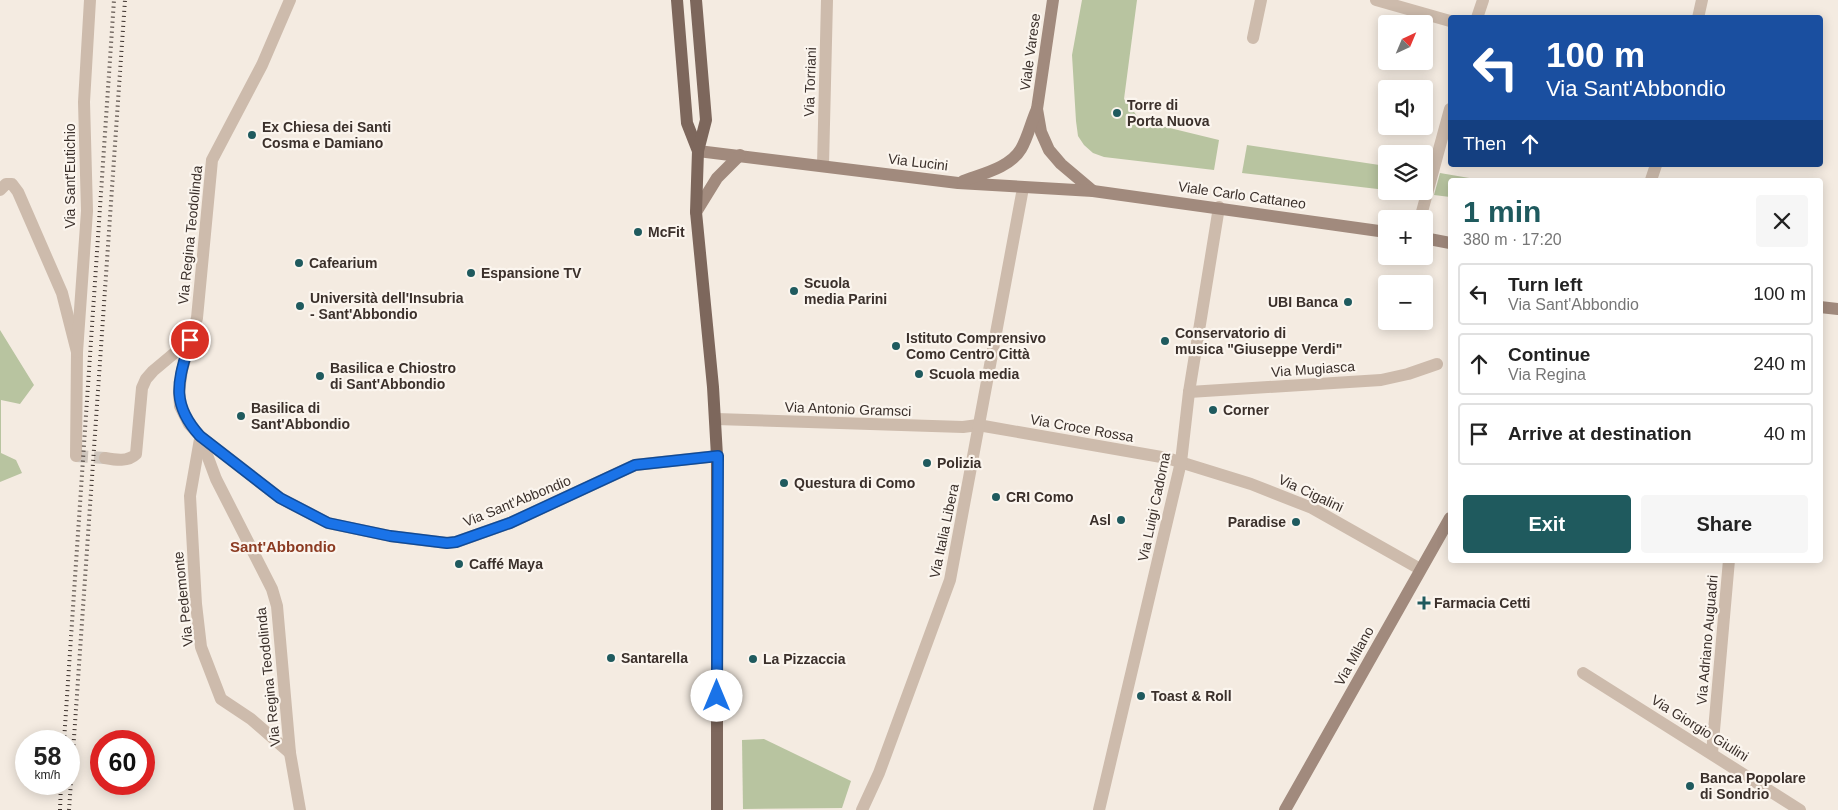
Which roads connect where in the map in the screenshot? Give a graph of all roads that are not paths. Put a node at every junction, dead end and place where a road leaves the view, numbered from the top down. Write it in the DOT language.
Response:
graph roads {
  1 [pos="90,0"];
  2 [pos="290,0"];
  3 [pos="677,0"];
  4 [pos="696,0"];
  5 [pos="827,0"];
  6 [pos="1053,0"];
  7 [pos="1261,0"];
  8 [pos="1376,0"];
  9 [pos="1483,0"];
  10 [pos="1702,0"];
  11 [pos="1477,15"];
  12 [pos="1699,15"];
  13 [pos="1448,20"];
  14 [pos="1253,38"];
  15 [pos="1036,109"];
  16 [pos="1448,116"];
  17 [pos="698,151"];
  18 [pos="740,155"];
  19 [pos="822,165"];
  20 [pos="958,182"];
  21 [pos="1023,188"];
  22 [pos="0,190"];
  23 [pos="1093,191"];
  24 [pos="1219,207"];
  25 [pos="1422,210"];
  26 [pos="696,212"];
  27 [pos="1378,231"];
  28 [pos="1433,240"];
  29 [pos="1448,243"];
  30 [pos="1823,306"];
  31 [pos="1838,309"];
  32 [pos="190,340"];
  33 [pos="78,352"];
  34 [pos="1437,364"];
  35 [pos="1189,392"];
  36 [pos="716,419"];
  37 [pos="978,425"];
  38 [pos="200,436"];
  39 [pos="76,456"];
  40 [pos="718,456"];
  41 [pos="108,459"];
  42 [pos="1181,462"];
  43 [pos="1448,521"];
  44 [pos="1729,563"];
  45 [pos="1420,569"];
  46 [pos="1583,673"];
  47 [pos="290,753"];
  48 [pos="1712,753"];
  49 [pos="300,810"];
  50 [pos="717,810"];
  51 [pos="862,810"];
  52 [pos="1099,810"];
  53 [pos="1285,810"];
  54 [pos="1800,810"];
  1 -- 33 [label="street, Via Sant'Eutichio"];
  2 -- 32 [label="street, Via Regina Teodolinda"];
  3 -- 17 [label="main road"];
  4 -- 17 [label="main road"];
  5 -- 19 [label="street, Via Torriani"];
  6 -- 15 [label="street, Viale Varese"];
  7 -- 14 [label="street"];
  8 -- 13 [label="street"];
  9 -- 11 [label="street"];
  10 -- 12 [label="street"];
  15 -- 20 [label="street, Viale Varese"];
  15 -- 23 [label="street, Viale Varese"];
  16 -- 25 [label="street"];
  17 -- 18 [label="street, Via Lucini"];
  17 -- 26 [label="main road"];
  18 -- 19 [label="street, Via Lucini"];
  18 -- 26 [label="street"];
  19 -- 20 [label="street, Via Lucini"];
  20 -- 21 [label="street, Via Lucini"];
  21 -- 23 [label="street, Via Lucini"];
  21 -- 37 [label="street, Via Italia Libera"];
  22 -- 33 [label="street"];
  23 -- 24 [label="street, Viale Carlo Cattaneo"];
  24 -- 27 [label="street, Viale Carlo Cattaneo"];
  24 -- 35 [label="street, Via Luigi Cadorna"];
  26 -- 36 [label="main road"];
  28 -- 29 [label="street"];
  30 -- 31 [label="street"];
  32 -- 38 [label="street, Via Regina Teodolinda"];
  32 -- 41 [label="street"];
  33 -- 39 [label="street"];
  34 -- 35 [label="street, Via Mugiasca"];
  35 -- 42 [label="street, Via Luigi Cadorna"];
  36 -- 37 [label="street, Via Antonio Gramsci"];
  36 -- 40 [label="main road"];
  37 -- 42 [label="street, Via Croce Rossa"];
  37 -- 51 [label="street, Via Italia Libera"];
  38 -- 40 [label="street, Via Sant'Abbondio"];
  38 -- 47 [label="street, Via Regina Teodolinda"];
  38 -- 47 [label="street, Via Pedemonte"];
  40 -- 50 [label="main road"];
  42 -- 45 [label="street, Via Cigalini"];
  42 -- 52 [label="street, Via Luigi Cadorna"];
  43 -- 45 [label="street, Via Milano"];
  44 -- 48 [label="street, Via Adriano Auguadri"];
  45 -- 53 [label="street, Via Milano"];
  46 -- 48 [label="street, Via Giorgio Giulini"];
  47 -- 49 [label="street, Via Regina Teodolinda"];
  48 -- 54 [label="street, Via Giorgio Giulini"];
}
